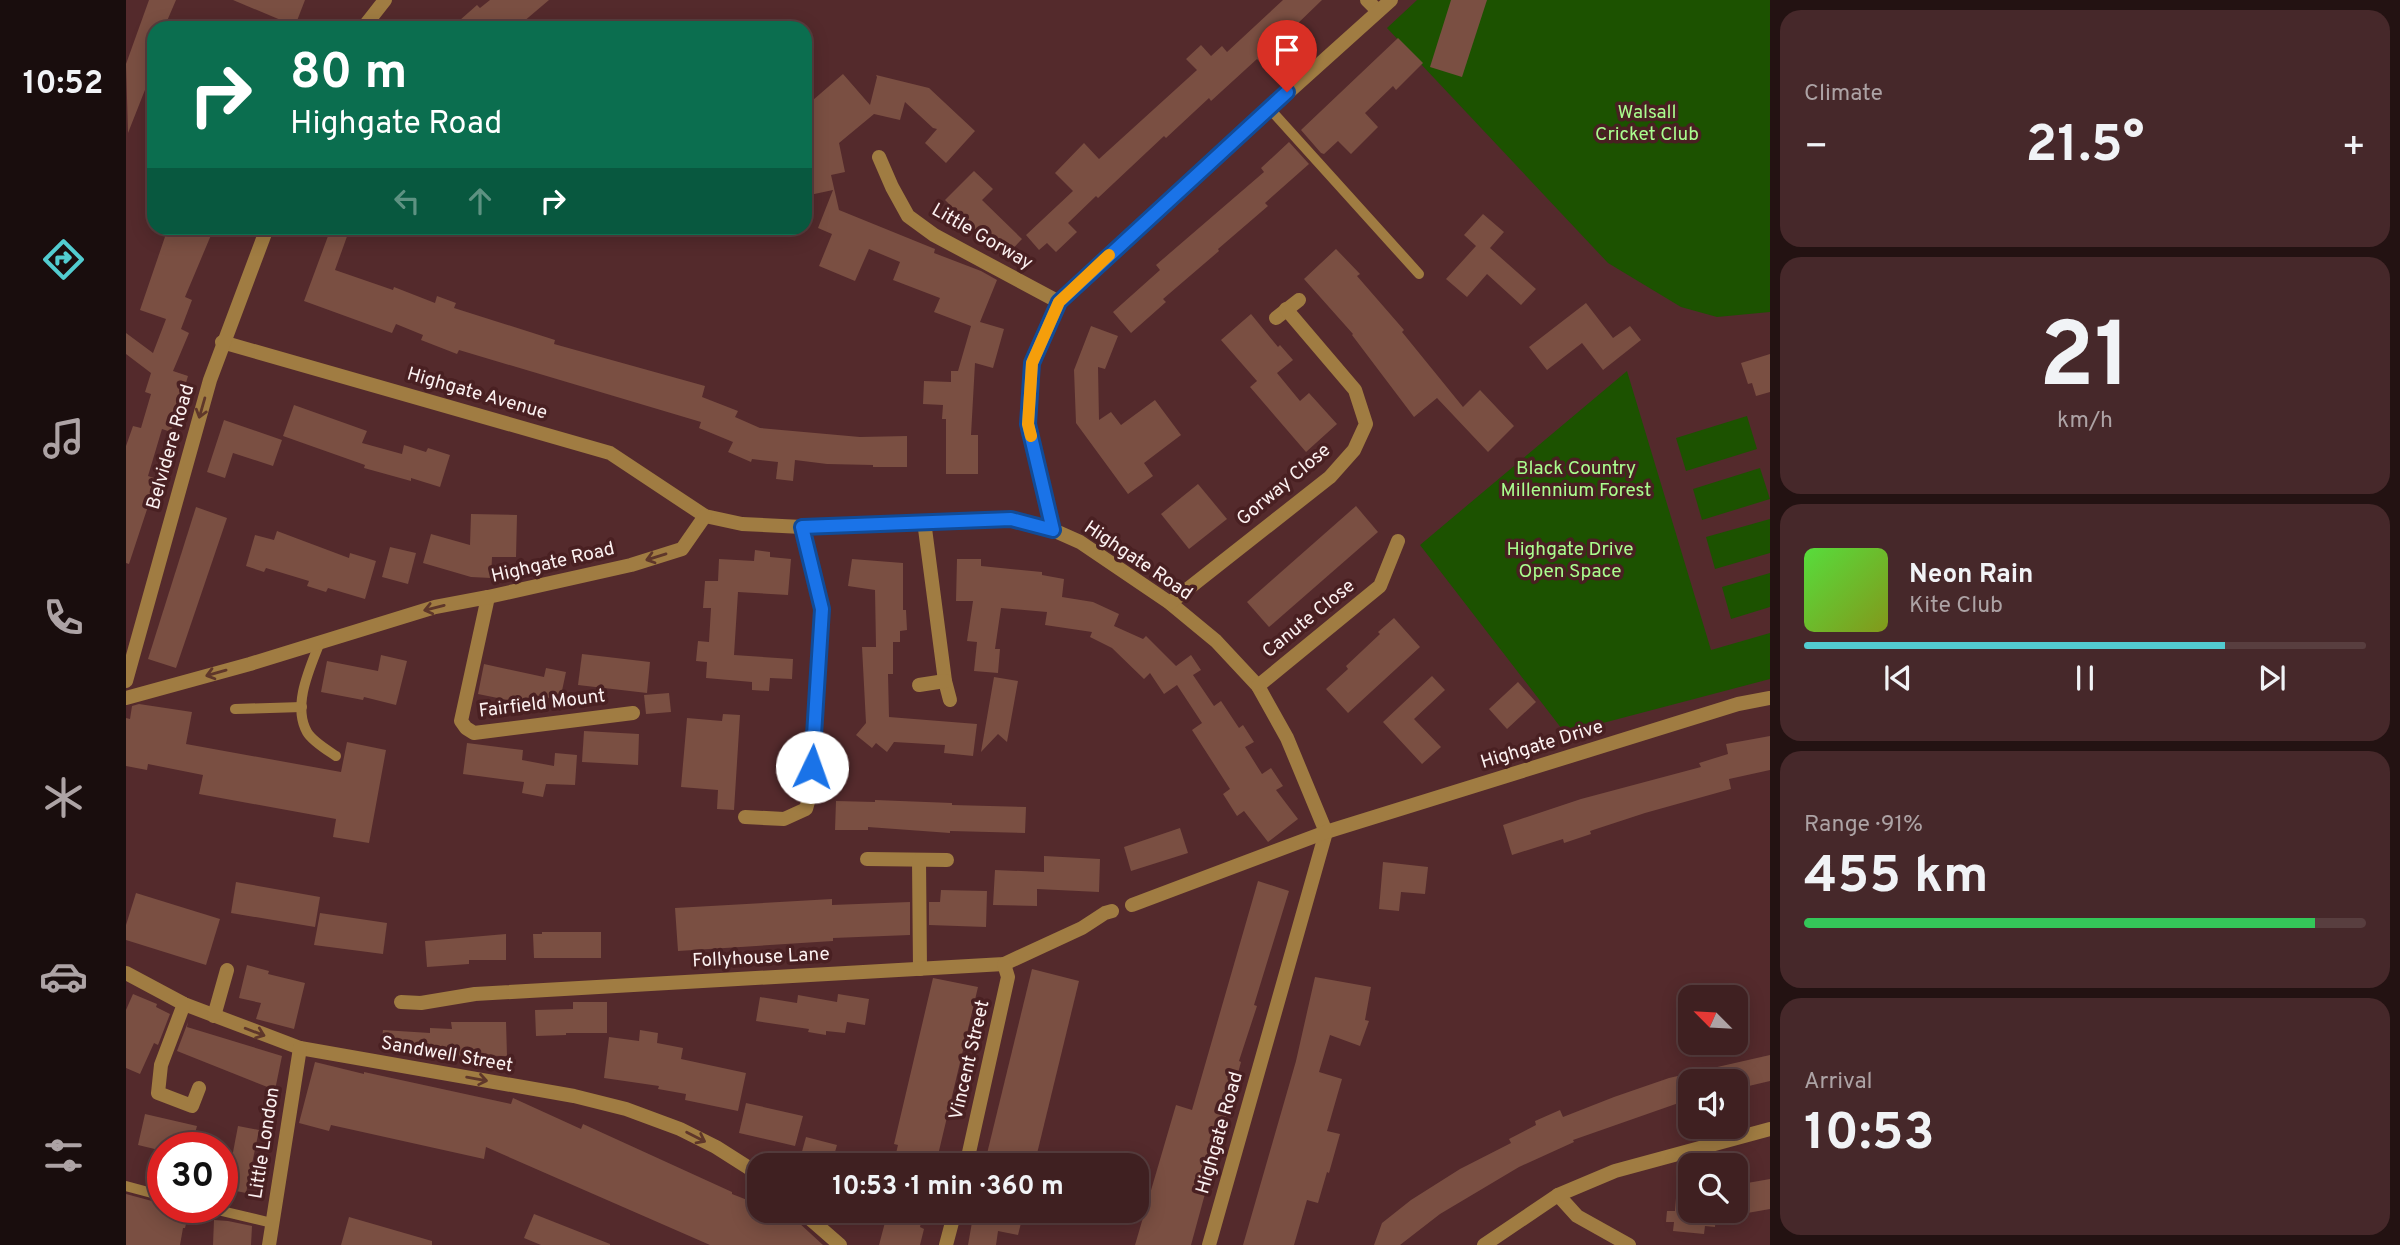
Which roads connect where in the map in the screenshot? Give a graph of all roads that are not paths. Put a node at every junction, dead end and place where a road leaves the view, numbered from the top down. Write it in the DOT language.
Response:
graph roads {
  1 [pos="385,0"];
  2 [pos="1367,0"];
  3 [pos="1391,0"];
  4 [pos="1378,11"];
  5 [pos="368,21"];
  6 [pos="1269,108"];
  7 [pos="879,157"];
  8 [pos="264,235"];
  9 [pos="1419,274"];
  10 [pos="1299,300"];
  11 [pos="1059,302"];
  12 [pos="222,342"];
  13 [pos="705,516"];
  14 [pos="923,521"];
  15 [pos="802,527"];
  16 [pos="1053,530"];
  17 [pos="1398,541"];
  18 [pos="488,597"];
  19 [pos="1170,603"];
  20 [pos="320,642"];
  21 [pos="126,681"];
  22 [pos="945,681"];
  23 [pos="919,685"];
  24 [pos="1258,686"];
  25 [pos="126,698"];
  26 [pos="1770,698"];
  27 [pos="950,700"];
  28 [pos="302,707"];
  29 [pos="235,709"];
  30 [pos="633,713"];
  31 [pos="336,756"];
  32 [pos="745,817"];
  33 [pos="1326,832"];
  34 [pos="867,859"];
  35 [pos="919,860"];
  36 [pos="947,860"];
  37 [pos="1132,905"];
  38 [pos="1112,911"];
  39 [pos="1004,964"];
  40 [pos="920,969"];
  41 [pos="227,970"];
  42 [pos="126,973"];
  43 [pos="401,1002"];
  44 [pos="184,1004"];
  45 [pos="214,1016"];
  46 [pos="300,1048"];
  47 [pos="199,1088"];
  48 [pos="1770,1129"];
  49 [pos="969,1153"];
  50 [pos="747,1167"];
  51 [pos="126,1186"];
  52 [pos="147,1192"];
  53 [pos="1558,1195"];
  54 [pos="238,1215"];
  55 [pos="272,1223"];
  56 [pos="815,1223"];
  57 [pos="952,1223"];
  58 [pos="269,1245"];
  59 [pos="841,1245"];
  60 [pos="946,1245"];
  61 [pos="1209,1245"];
  62 [pos="1484,1245"];
  63 [pos="1629,1245"];
  1 -- 5 [label="street"];
  2 -- 4 [label="street"];
  3 -- 4 [label="street"];
  4 -- 6 [label="street"];
  6 -- 9 [label="lane"];
  6 -- 11 [label="street"];
  7 -- 11 [label="street, Little Gorway"];
  8 -- 12 [label="street, Belvidere Road"];
  10 -- 19 [label="street, Gorway Close"];
  11 -- 16 [label="street"];
  12 -- 13 [label="street, Highgate Avenue"];
  12 -- 21 [label="street, Belvidere Road, one-way"];
  13 -- 15 [label="street, Highgate Road"];
  13 -- 18 [label="street, Highgate Road, one-way"];
  14 -- 15 [label="street, Highgate Road"];
  14 -- 16 [label="street, Highgate Road"];
  14 -- 22 [label="street"];
  15 -- 32 [label="street"];
  16 -- 19 [label="street, Highgate Road"];
  17 -- 24 [label="street, Canute Close"];
  18 -- 20 [label="street, Highgate Road, one-way"];
  18 -- 30 [label="street, Fairfield Mount"];
  19 -- 24 [label="street, Highgate Road"];
  20 -- 25 [label="street, Highgate Road, one-way"];
  20 -- 28 [label="lane"];
  22 -- 23 [label="street"];
  22 -- 27 [label="street"];
  24 -- 33 [label="street, Highgate Road"];
  26 -- 33 [label="street, Highgate Drive"];
  28 -- 29 [label="lane"];
  28 -- 31 [label="lane"];
  33 -- 37 [label="street"];
  33 -- 61 [label="street, Highgate Road"];
  34 -- 35 [label="street"];
  35 -- 36 [label="street"];
  35 -- 40 [label="street"];
  38 -- 39 [label="street, Follyhouse Lane"];
  39 -- 40 [label="street, Follyhouse Lane"];
  39 -- 49 [label="street, Vincent Street"];
  40 -- 43 [label="street, Follyhouse Lane"];
  41 -- 45 [label="street"];
  42 -- 44 [label="street, Sandwell Street"];
  44 -- 45 [label="street, Sandwell Street"];
  44 -- 47 [label="street"];
  45 -- 46 [label="street, Sandwell Street, one-way"];
  46 -- 50 [label="street, Sandwell Street, one-way"];
  46 -- 55 [label="street, Little London"];
  48 -- 53 [label="street"];
  51 -- 52 [label="lane"];
  53 -- 62 [label="street"];
  53 -- 63 [label="street"];
  54 -- 55 [label="lane"];
  55 -- 58 [label="street, Little London"];
  56 -- 59 [label="street"];
  57 -- 60 [label="street"];
}
